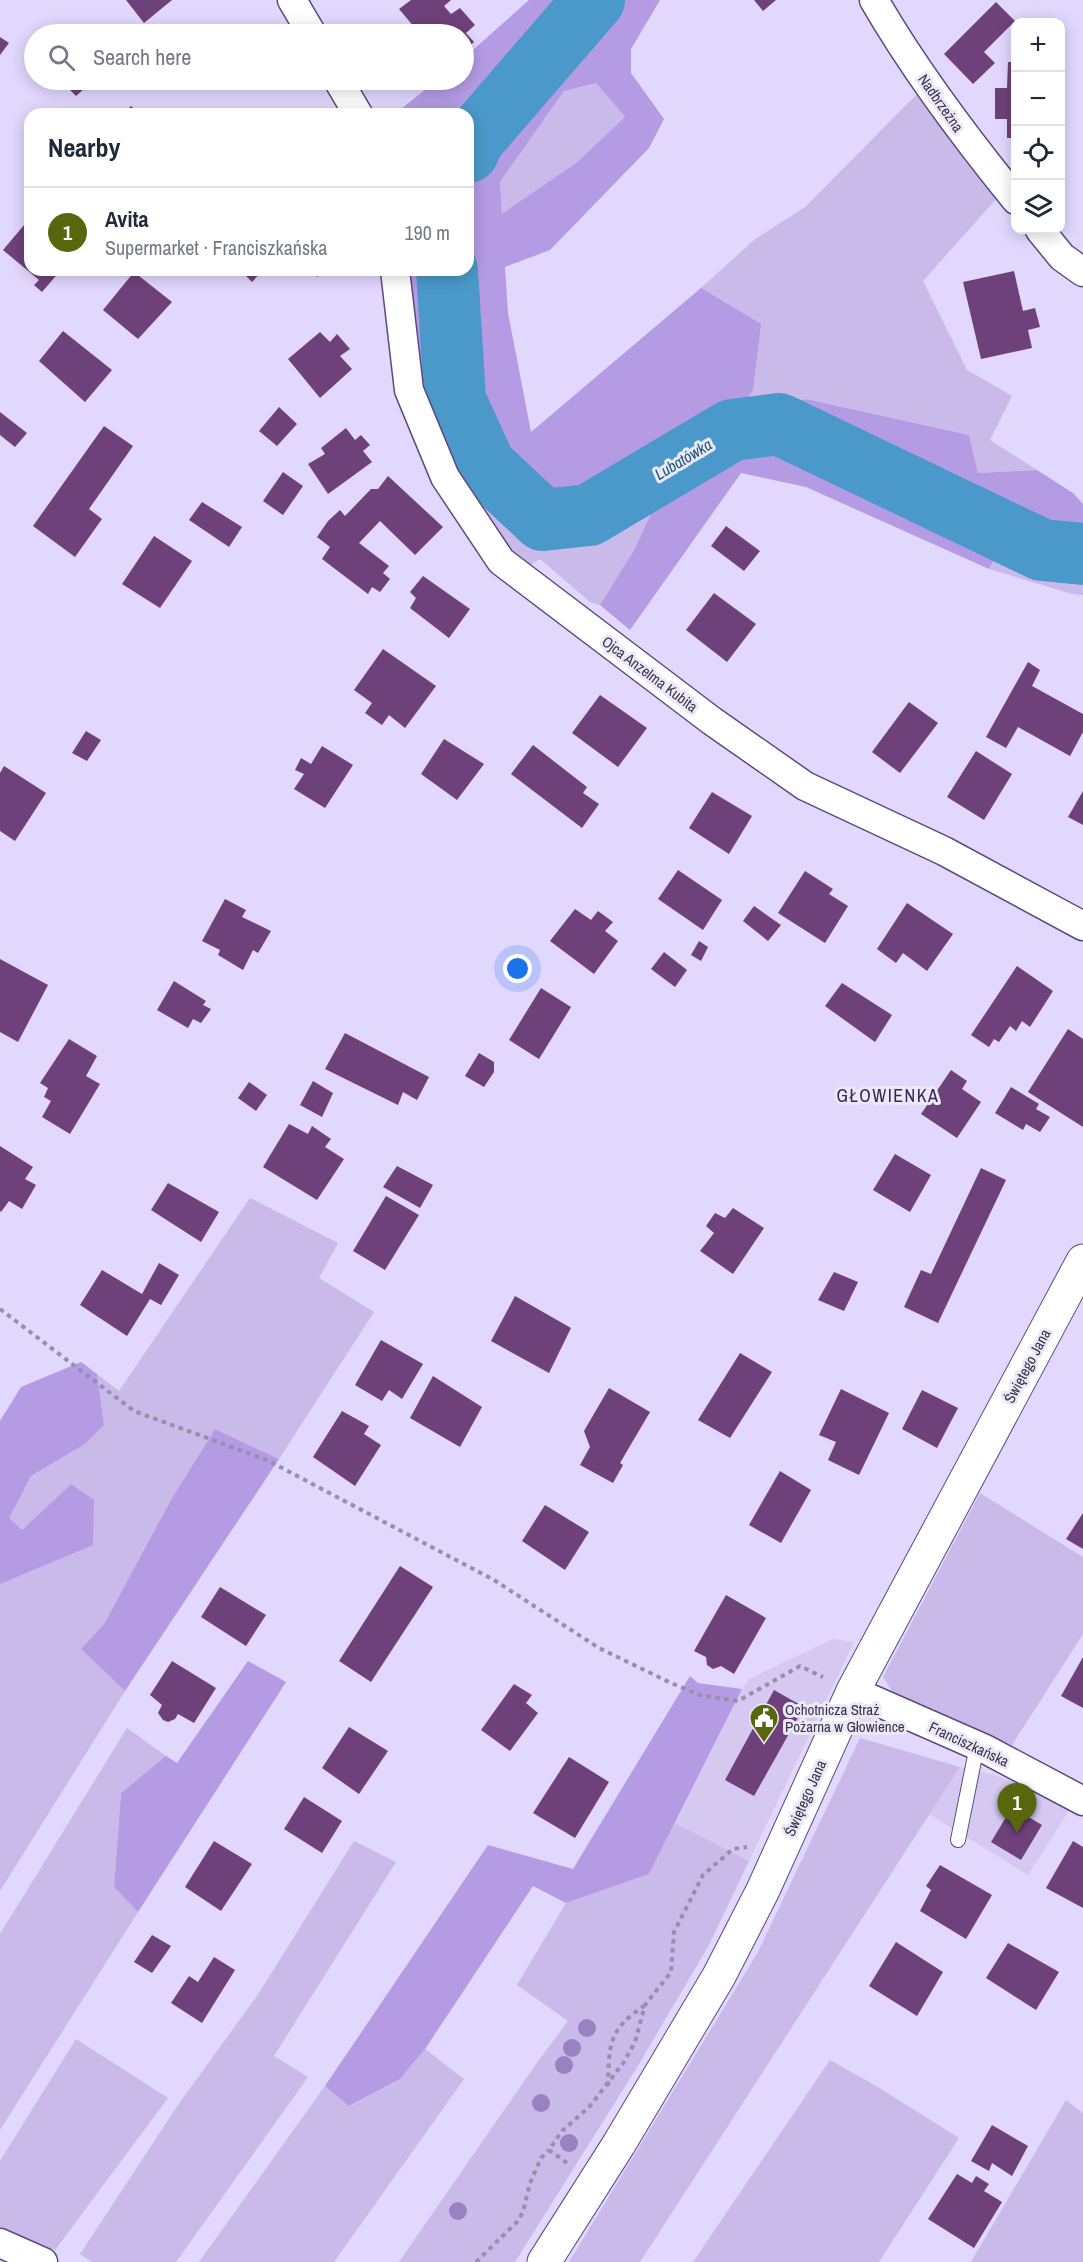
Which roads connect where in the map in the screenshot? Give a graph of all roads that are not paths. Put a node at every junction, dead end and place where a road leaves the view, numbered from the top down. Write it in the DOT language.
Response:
graph roads {
  1 [pos="292,0"];
  2 [pos="874,0"];
  3 [pos="306,24"];
  4 [pos="344,90"];
  5 [pos="354,108"];
  6 [pos="1011,194"];
  7 [pos="1043,234"];
  8 [pos="1083,272"];
  9 [pos="396,276"];
  10 [pos="1083,926"];
  11 [pos="1083,1261"];
  12 [pos="853,1691"];
  13 [pos="976,1746"];
  14 [pos="1083,1801"];
  15 [pos="958,1840"];
  16 [pos="0,2243"];
  17 [pos="43,2262"];
  18 [pos="544,2262"];
  1 -- 3 [label="street"];
  2 -- 6 [label="street, Nadbrzeżna"];
  4 -- 5 [label="street"];
  7 -- 8 [label="street"];
  9 -- 10 [label="street, Ojca Anzelma Kubita"];
  11 -- 12 [label="street, Świętego Jana"];
  12 -- 13 [label="street, Franciszkańska"];
  12 -- 18 [label="street, Świętego Jana"];
  13 -- 14 [label="street, Franciszkańska"];
  13 -- 15 [label="lane"];
  16 -- 17 [label="street"];
}
